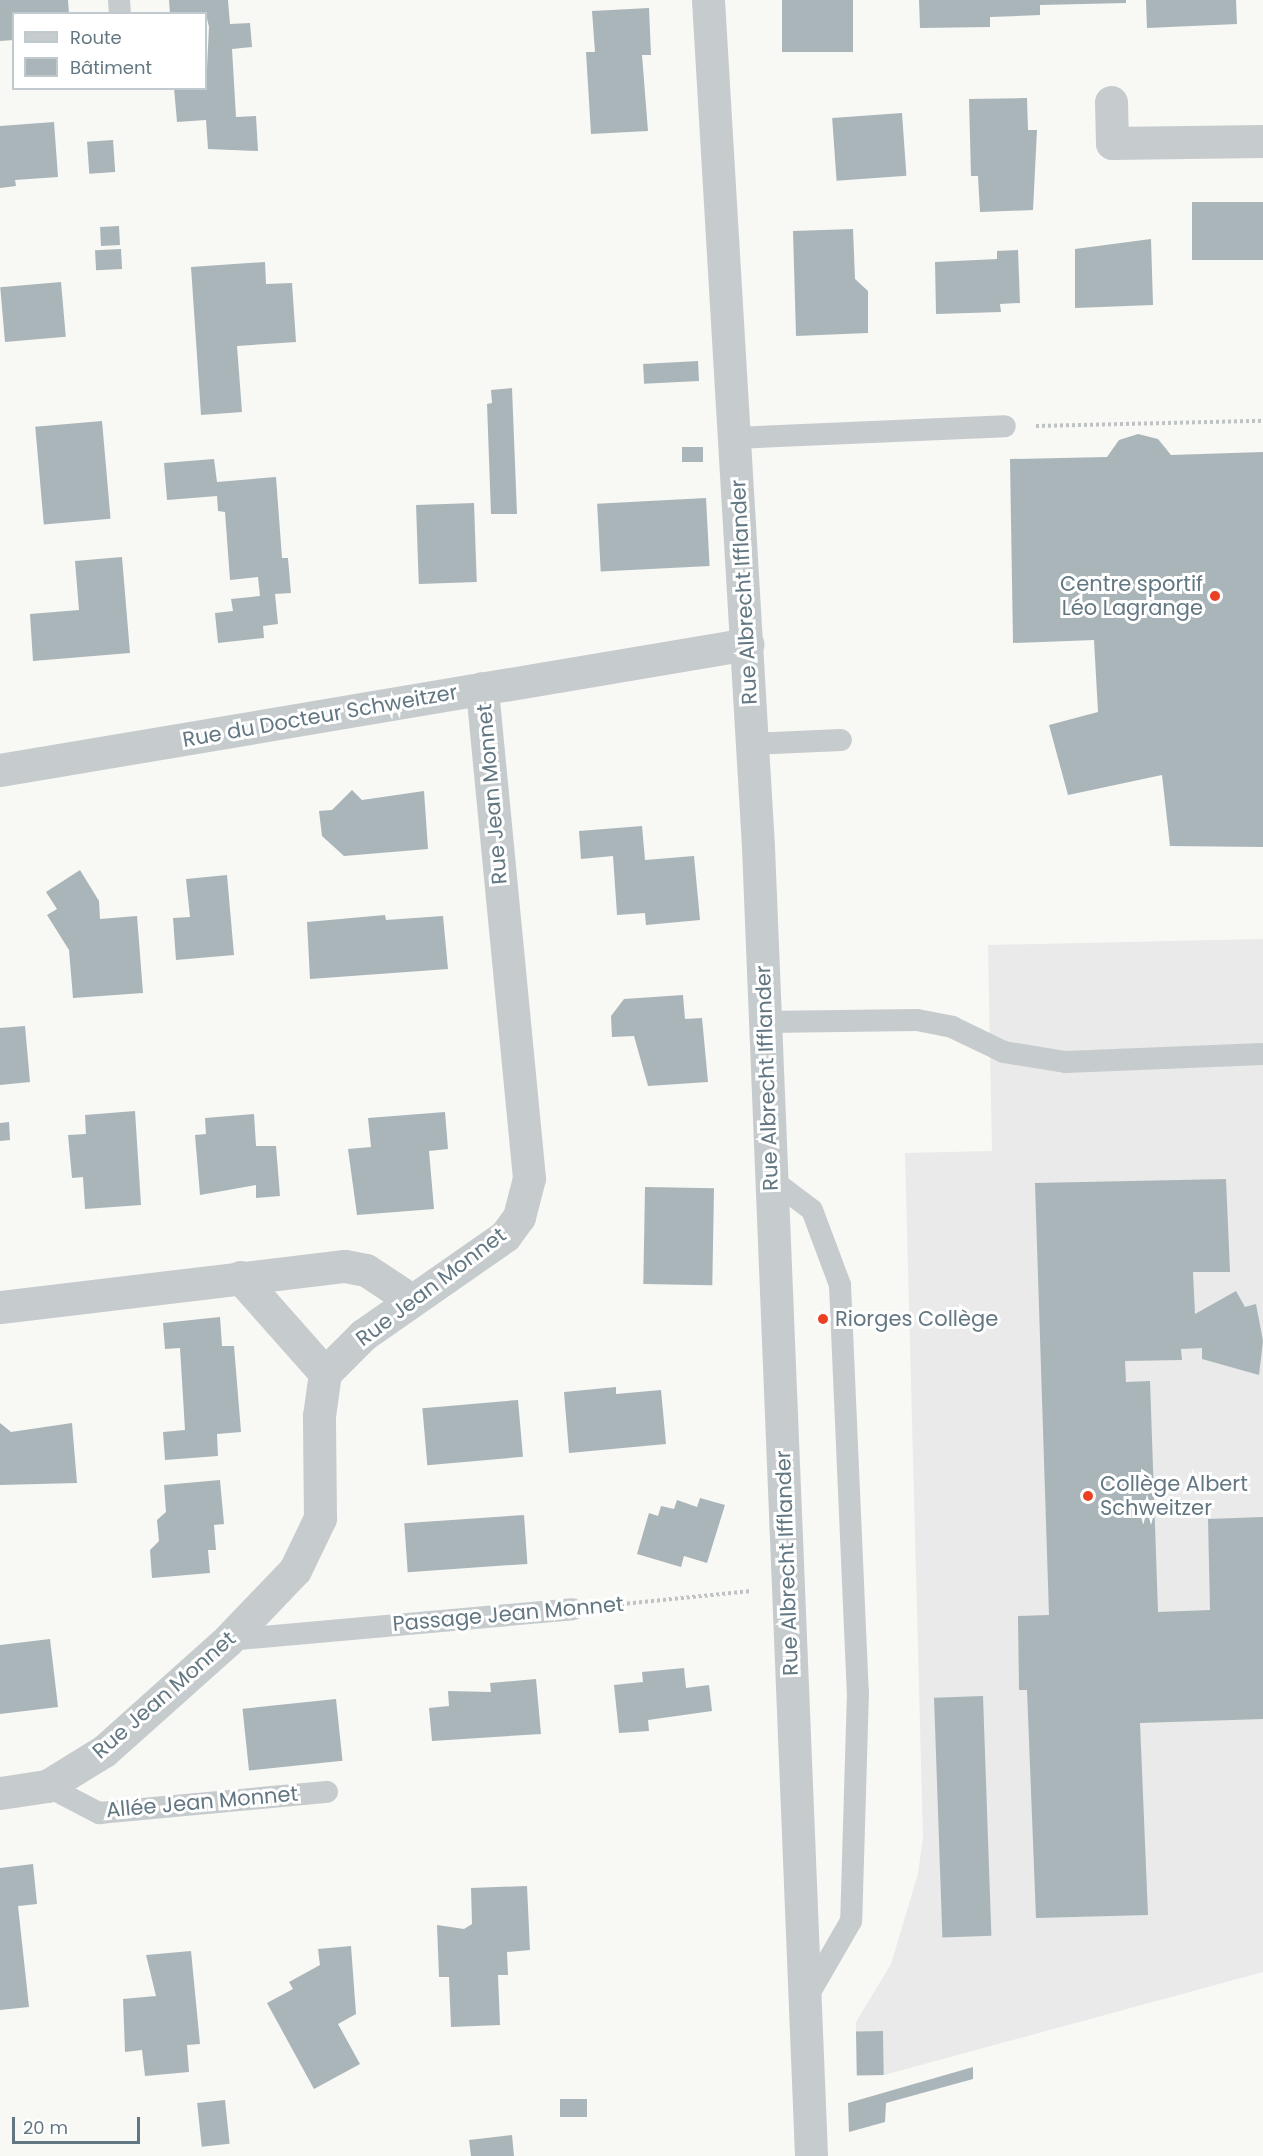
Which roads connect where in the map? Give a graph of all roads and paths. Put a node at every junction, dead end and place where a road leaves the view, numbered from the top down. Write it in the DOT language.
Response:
graph roads {
  1 [pos="708,0"];
  2 [pos="1111,102"];
  3 [pos="1263,141"];
  4 [pos="1263,421"];
  5 [pos="1005,426"];
  6 [pos="735,438"];
  7 [pos="747,644"];
  8 [pos="482,688"];
  9 [pos="841,740"];
  10 [pos="753,744"];
  11 [pos="0,770"];
  12 [pos="765,1022"];
  13 [pos="1263,1054"];
  14 [pos="771,1179"];
  15 [pos="240,1277"];
  16 [pos="410,1299"];
  17 [pos="0,1307"];
  18 [pos="325,1373"];
  19 [pos="788,1587"];
  20 [pos="573,1609"];
  21 [pos="228,1640"];
  22 [pos="46,1786"];
  23 [pos="327,1792"];
  24 [pos="0,1793"];
  25 [pos="806,1999"];
  26 [pos="811,2156"];
  1 -- 6 [label="street, Rue Albrecht Ifflander"];
  2 -- 3 [label="street"];
  4 -- 5 [label="path"];
  5 -- 6 [label="lane"];
  6 -- 7 [label="street, Rue Albrecht Ifflander"];
  7 -- 8 [label="street, Rue du Docteur Schweitzer"];
  7 -- 10 [label="street, Rue Albrecht Ifflander"];
  8 -- 11 [label="street, Rue du Docteur Schweitzer"];
  8 -- 16 [label="street, Rue Jean Monnet"];
  9 -- 10 [label="lane"];
  10 -- 12 [label="street, Rue Albrecht Ifflander"];
  12 -- 13 [label="lane"];
  12 -- 14 [label="street, Rue Albrecht Ifflander"];
  14 -- 19 [label="street, Rue Albrecht Ifflander"];
  14 -- 25 [label="lane"];
  15 -- 16 [label="street"];
  15 -- 17 [label="street"];
  15 -- 18 [label="street"];
  16 -- 18 [label="street, Rue Jean Monnet"];
  18 -- 21 [label="street, Rue Jean Monnet"];
  19 -- 20 [label="path, Passage Jean Monnet"];
  19 -- 25 [label="street, Rue Albrecht Ifflander"];
  20 -- 21 [label="lane, Passage Jean Monnet"];
  21 -- 22 [label="street, Rue Jean Monnet"];
  22 -- 23 [label="lane, Allée Jean Monnet"];
  22 -- 24 [label="street, Rue Jean Monnet"];
  25 -- 26 [label="street, Rue Albrecht Ifflander"];
}
